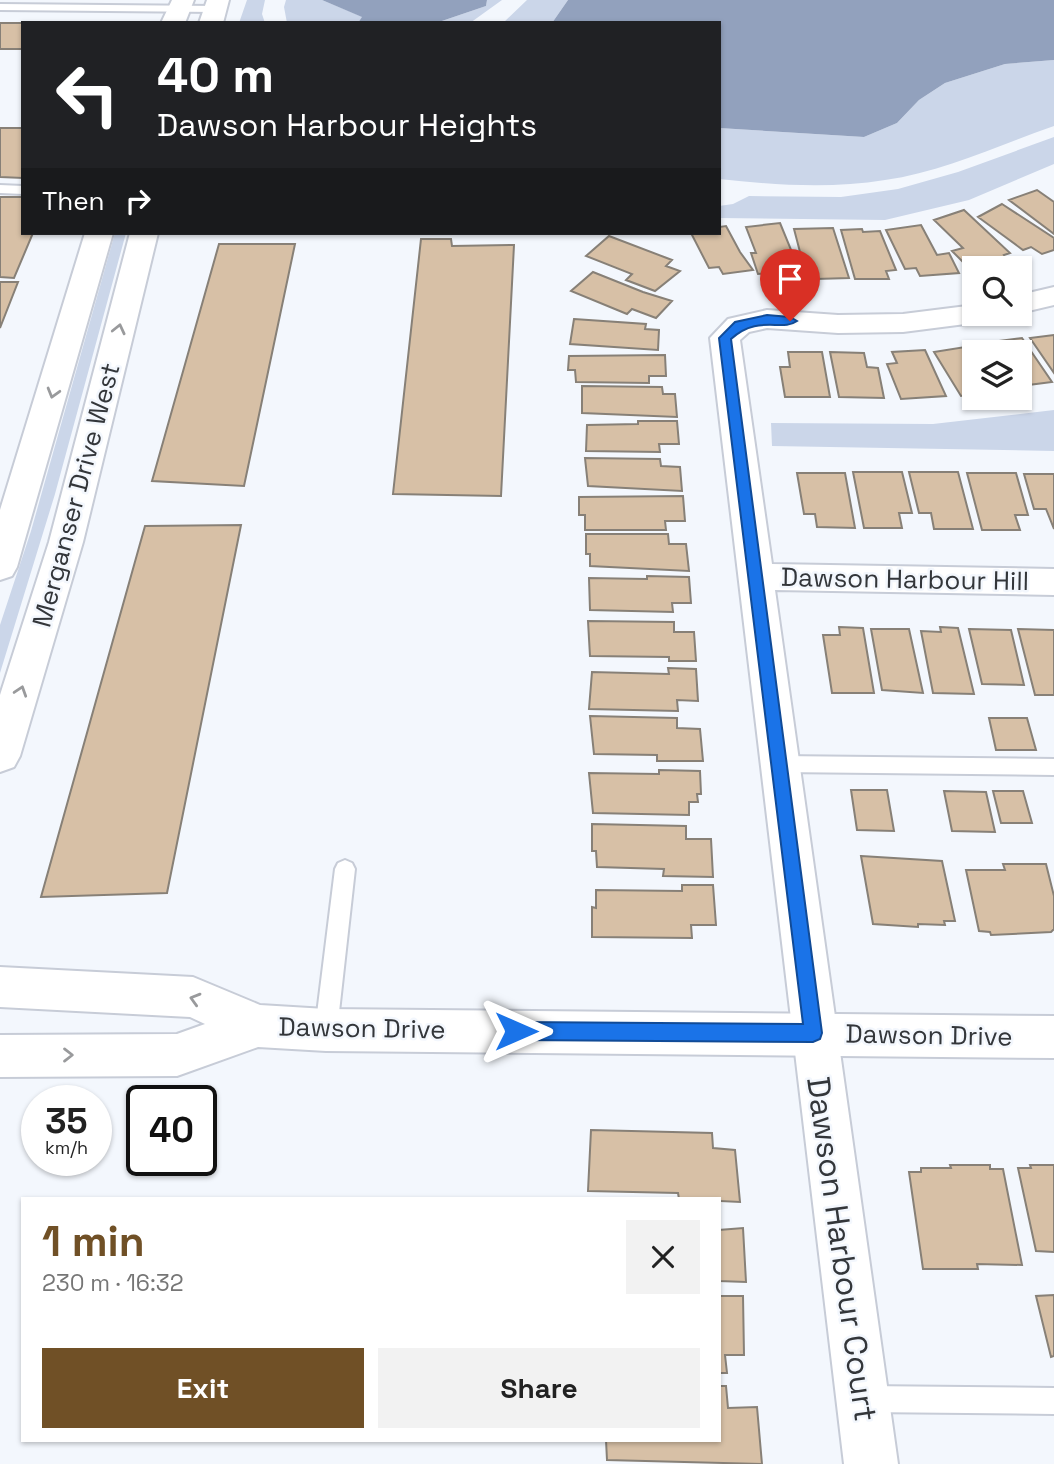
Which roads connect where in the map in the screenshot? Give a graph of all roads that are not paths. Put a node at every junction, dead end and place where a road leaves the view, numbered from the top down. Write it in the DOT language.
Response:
graph roads {
  1 [pos="0,7"];
  2 [pos="178,10"];
  3 [pos="214,10"];
  4 [pos="0,190"];
  5 [pos="21,190"];
  6 [pos="98,235"];
  7 [pos="143,235"];
  8 [pos="1054,296"];
  9 [pos="1032,301"];
  10 [pos="962,315"];
  11 [pos="0,567"];
  12 [pos="756,577"];
  13 [pos="1054,582"];
  14 [pos="0,756"];
  15 [pos="779,764"];
  16 [pos="1054,767"];
  17 [pos="345,869"];
  18 [pos="0,987"];
  19 [pos="258,1026"];
  20 [pos="326,1030"];
  21 [pos="813,1033"];
  22 [pos="1054,1037"];
  23 [pos="0,1056"];
  24 [pos="862,1399"];
  25 [pos="1054,1401"];
  26 [pos="871,1464"];
  1 -- 2 [label="lane"];
  2 -- 3 [label="lane"];
  4 -- 5 [label="lane"];
  6 -- 11 [label="street, Merganser Drive West, one-way"];
  14 -- 7 [label="street, Merganser Drive West, one-way"];
  8 -- 9 [label="street"];
  10 -- 12 [label="street, Dawson Harbour Court"];
  12 -- 13 [label="street, Dawson Harbour Hill"];
  12 -- 15 [label="street, Dawson Harbour Court"];
  15 -- 16 [label="lane"];
  15 -- 21 [label="street, Dawson Harbour Court"];
  17 -- 20 [label="lane"];
  19 -- 18 [label="street, Dawson Drive, one-way"];
  19 -- 20 [label="street, Dawson Drive"];
  23 -- 19 [label="street, Dawson Drive, one-way"];
  20 -- 21 [label="street, Dawson Drive"];
  21 -- 22 [label="street, Dawson Drive"];
  21 -- 24 [label="street, Dawson Harbour Court"];
  24 -- 25 [label="lane"];
  24 -- 26 [label="street, Dawson Harbour Court"];
}
